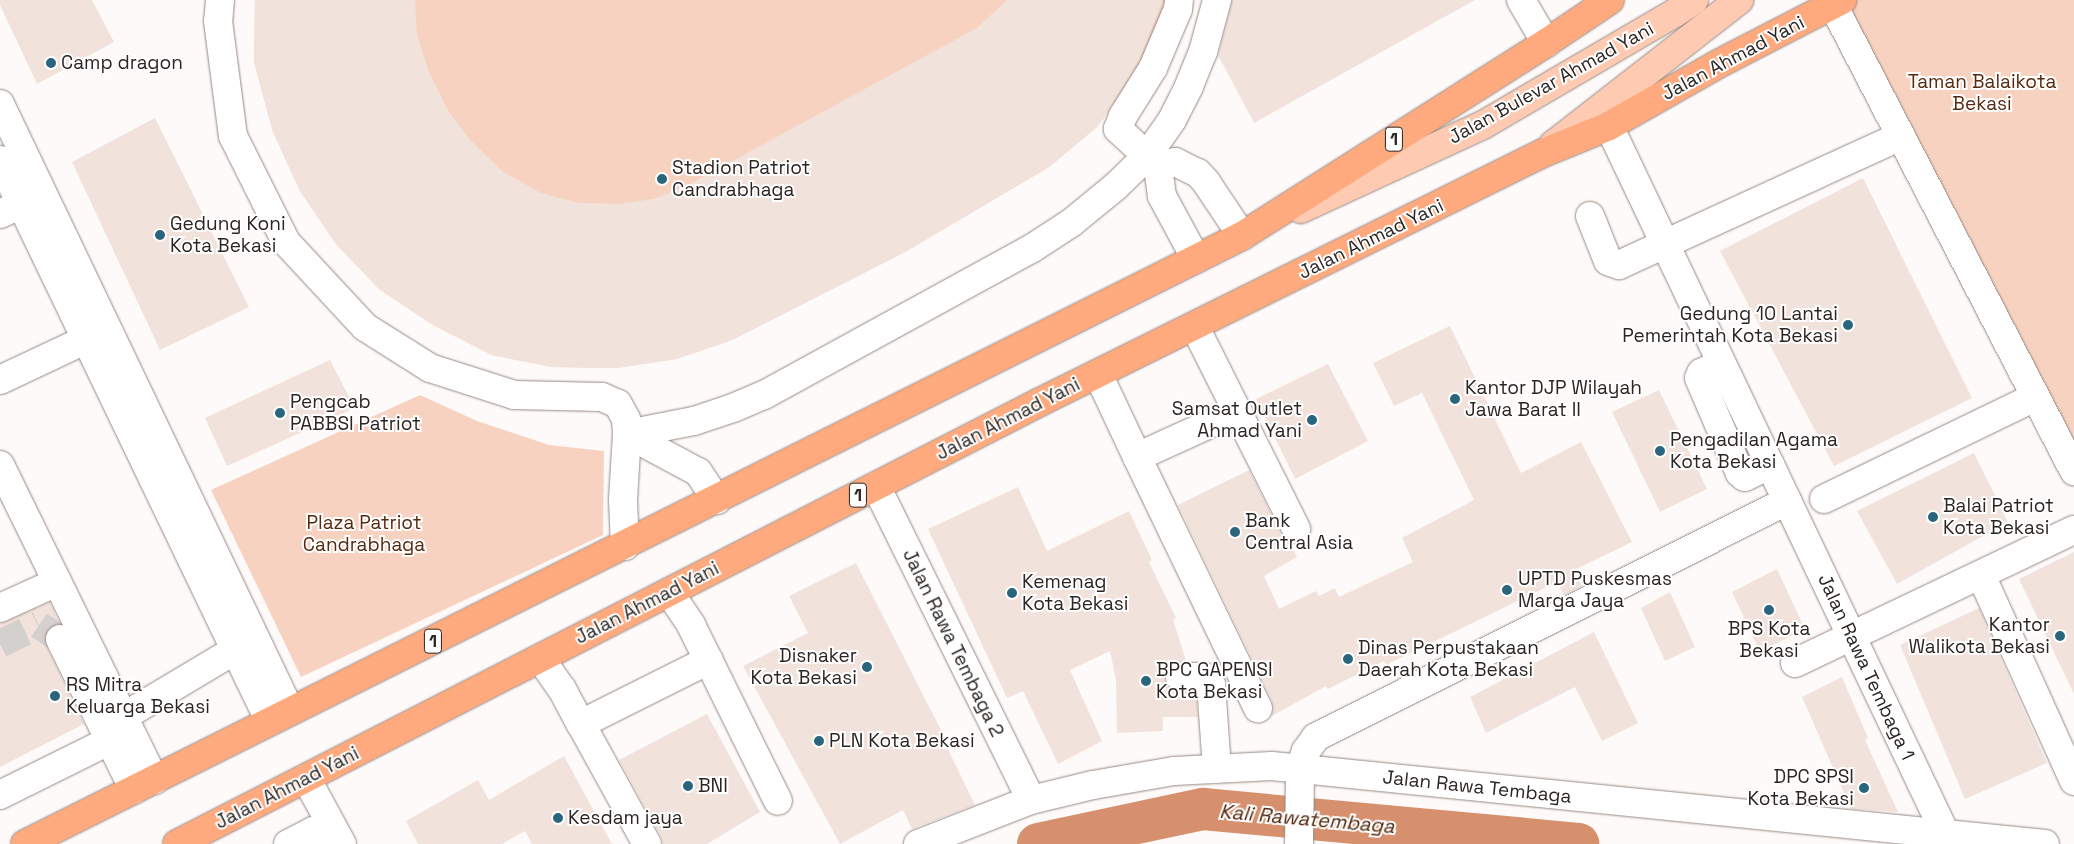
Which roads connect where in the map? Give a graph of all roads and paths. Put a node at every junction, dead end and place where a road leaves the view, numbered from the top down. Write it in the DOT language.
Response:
graph roads {
  1 [pos="220,0"];
  2 [pos="1180,0"];
  3 [pos="1217,0"];
  4 [pos="1521,0"];
  5 [pos="1610,0"];
  6 [pos="1739,0"];
  7 [pos="1837,2"];
  8 [pos="1684,7"];
  9 [pos="1546,43"];
  10 [pos="0,104"];
  11 [pos="1609,126"];
  12 [pos="1901,136"];
  13 [pos="1543,153"];
  14 [pos="0,160"];
  15 [pos="1153,162"];
  16 [pos="22,204"];
  17 [pos="1590,216"];
  18 [pos="1242,236"];
  19 [pos="1664,244"];
  20 [pos="1196,259"];
  21 [pos="1195,327"];
  22 [pos="83,341"];
  23 [pos="1098,374"];
  24 [pos="0,380"];
  25 [pos="2035,397"];
  26 [pos="1238,411"];
  27 [pos="627,434"];
  28 [pos="1137,457"];
  29 [pos="2074,471"];
  30 [pos="3,479"];
  31 [pos="876,486"];
  32 [pos="1824,498"];
  33 [pos="717,500"];
  34 [pos="1787,501"];
  35 [pos="1296,529"];
  36 [pos="2074,530"];
  37 [pos="625,546"];
  38 [pos="1981,575"];
  39 [pos="57,582"];
  40 [pos="669,592"];
  41 [pos="0,608"];
  42 [pos="1850,636"];
  43 [pos="60,639"];
  44 [pos="235,650"];
  45 [pos="540,658"];
  46 [pos="709,660"];
  47 [pos="1795,663"];
  48 [pos="1180,677"];
  49 [pos="1258,708"];
  50 [pos="280,716"];
  51 [pos="123,717"];
  52 [pos="581,724"];
  53 [pos="109,741"];
  54 [pos="1217,769"];
  55 [pos="1300,774"];
  56 [pos="306,778"];
  57 [pos="2074,781"];
  58 [pos="144,785"];
  59 [pos="0,795"];
  60 [pos="1031,800"];
  61 [pos="778,801"];
  62 [pos="1945,833"];
  63 [pos="25,844"];
  64 [pos="177,844"];
  65 [pos="288,844"];
  66 [pos="336,844"];
  67 [pos="342,844"];
  68 [pos="647,844"];
  69 [pos="918,844"];
  70 [pos="1299,844"];
  71 [pos="2045,844"];
  1 -- 27 [label="street"];
  2 -- 15 [label="street"];
  3 -- 15 [label="street"];
  4 -- 9 [label="street"];
  5 -- 9 [label="highway, 1"];
  6 -- 13 [label="main road, Jalan Bulevar Ahmad Yani"];
  7 -- 11 [label="highway, Jalan Ahmad Yani / 1"];
  7 -- 12 [label="street"];
  8 -- 18 [label="main road, Jalan Bulevar Ahmad Yani"];
  9 -- 18 [label="highway, 1"];
  10 -- 16 [label="street"];
  11 -- 13 [label="highway, Jalan Ahmad Yani / 1"];
  11 -- 19 [label="street, Jalan Rawa Tembaga 1"];
  12 -- 19 [label="street"];
  12 -- 25 [label="street"];
  13 -- 21 [label="highway, Jalan Ahmad Yani / 1"];
  14 -- 16 [label="street"];
  15 -- 18 [label="street"];
  15 -- 20 [label="street"];
  15 -- 27 [label="street"];
  16 -- 22 [label="street"];
  16 -- 50 [label="street"];
  17 -- 19 [label="street"];
  18 -- 20 [label="highway, 1"];
  19 -- 34 [label="street, Jalan Rawa Tembaga 1"];
  20 -- 33 [label="highway, 1"];
  21 -- 23 [label="highway, Jalan Ahmad Yani / 1"];
  21 -- 26 [label="street"];
  22 -- 24 [label="street"];
  22 -- 44 [label="street"];
  23 -- 28 [label="street"];
  23 -- 31 [label="highway, Jalan Ahmad Yani / 1"];
  25 -- 29 [label="street"];
  25 -- 32 [label="street"];
  26 -- 28 [label="street"];
  26 -- 35 [label="street"];
  27 -- 33 [label="street"];
  27 -- 37 [label="street"];
  28 -- 49 [label="street"];
  30 -- 39 [label="street"];
  31 -- 40 [label="highway, Jalan Ahmad Yani / 1"];
  31 -- 60 [label="street, Jalan Rawa Tembaga 2"];
  33 -- 37 [label="highway, 1"];
  34 -- 42 [label="street, Jalan Rawa Tembaga 1"];
  34 -- 55 [label="street"];
  36 -- 38 [label="street"];
  37 -- 50 [label="highway, 1"];
  38 -- 42 [label="street"];
  38 -- 57 [label="street"];
  39 -- 41 [label="street"];
  39 -- 51 [label="street"];
  40 -- 45 [label="highway, Jalan Ahmad Yani / 1"];
  40 -- 46 [label="street"];
  42 -- 47 [label="street"];
  42 -- 62 [label="street, Jalan Rawa Tembaga 1"];
  43 -- 53 [label="street"];
  44 -- 50 [label="street"];
  44 -- 51 [label="street"];
  45 -- 52 [label="street"];
  45 -- 56 [label="highway, Jalan Ahmad Yani / 1"];
  46 -- 52 [label="street"];
  46 -- 61 [label="street"];
  48 -- 54 [label="street"];
  50 -- 58 [label="highway, 1"];
  51 -- 58 [label="street"];
  52 -- 68 [label="street"];
  53 -- 58 [label="street"];
  53 -- 59 [label="street"];
  54 -- 55 [label="street, Jalan Rawa Tembaga"];
  54 -- 60 [label="street, Jalan Rawa Tembaga"];
  55 -- 62 [label="street, Jalan Rawa Tembaga"];
  55 -- 70 [label="street"];
  56 -- 64 [label="highway, Jalan Ahmad Yani / 1"];
  56 -- 67 [label="street"];
  58 -- 63 [label="highway, 1"];
  60 -- 69 [label="street, Jalan Rawa Tembaga"];
  62 -- 71 [label="street, Jalan Rawa Tembaga"];
  65 -- 66 [label="street"];
}
